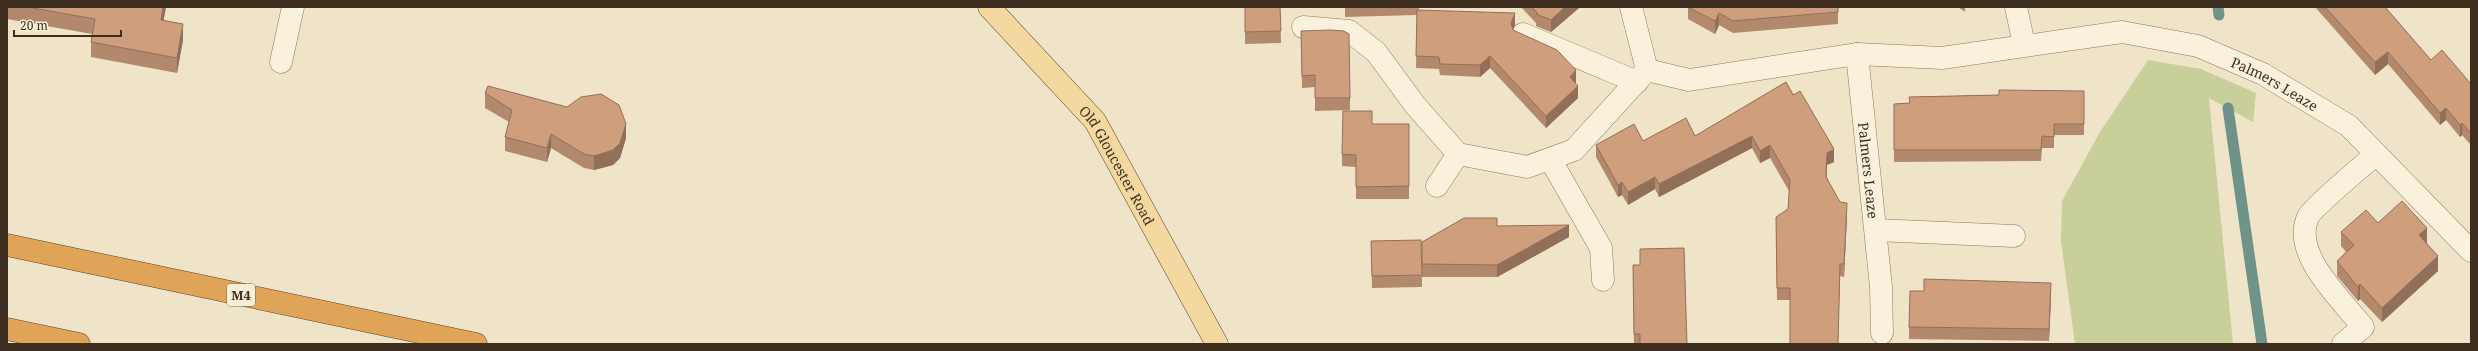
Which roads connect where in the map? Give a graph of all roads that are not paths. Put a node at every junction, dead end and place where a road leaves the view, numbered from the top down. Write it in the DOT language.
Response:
graph roads {
  1 [pos="293,7"];
  2 [pos="989,7"];
  3 [pos="1631,7"];
  4 [pos="2016,7"];
  5 [pos="1303,28"];
  6 [pos="1523,34"];
  7 [pos="2024,45"];
  8 [pos="1857,54"];
  9 [pos="281,62"];
  10 [pos="1642,76"];
  11 [pos="1458,154"];
  12 [pos="2376,154"];
  13 [pos="1550,159"];
  14 [pos="1437,186"];
  15 [pos="1876,230"];
  16 [pos="2014,236"];
  17 [pos="7,245"];
  18 [pos="2471,251"];
  19 [pos="1603,280"];
  20 [pos="7,329"];
  21 [pos="1882,333"];
  22 [pos="79,344"];
  23 [pos="476,344"];
  24 [pos="1217,344"];
  25 [pos="2343,344"];
  1 -- 9 [label="street"];
  2 -- 24 [label="main road, Old Gloucester Road"];
  3 -- 10 [label="street"];
  4 -- 7 [label="street"];
  5 -- 11 [label="street"];
  6 -- 10 [label="street, Palmers Leaze"];
  7 -- 8 [label="street, Palmers Leaze"];
  7 -- 12 [label="street, Palmers Leaze"];
  8 -- 10 [label="street, Palmers Leaze"];
  8 -- 15 [label="street, Palmers Leaze"];
  10 -- 13 [label="street"];
  11 -- 13 [label="street"];
  11 -- 14 [label="street"];
  12 -- 18 [label="street, Palmers Leaze"];
  12 -- 25 [label="street"];
  13 -- 19 [label="street"];
  15 -- 16 [label="street"];
  15 -- 21 [label="street, Palmers Leaze"];
  17 -- 23 [label="highway, M4"];
  20 -- 22 [label="highway"];
}
